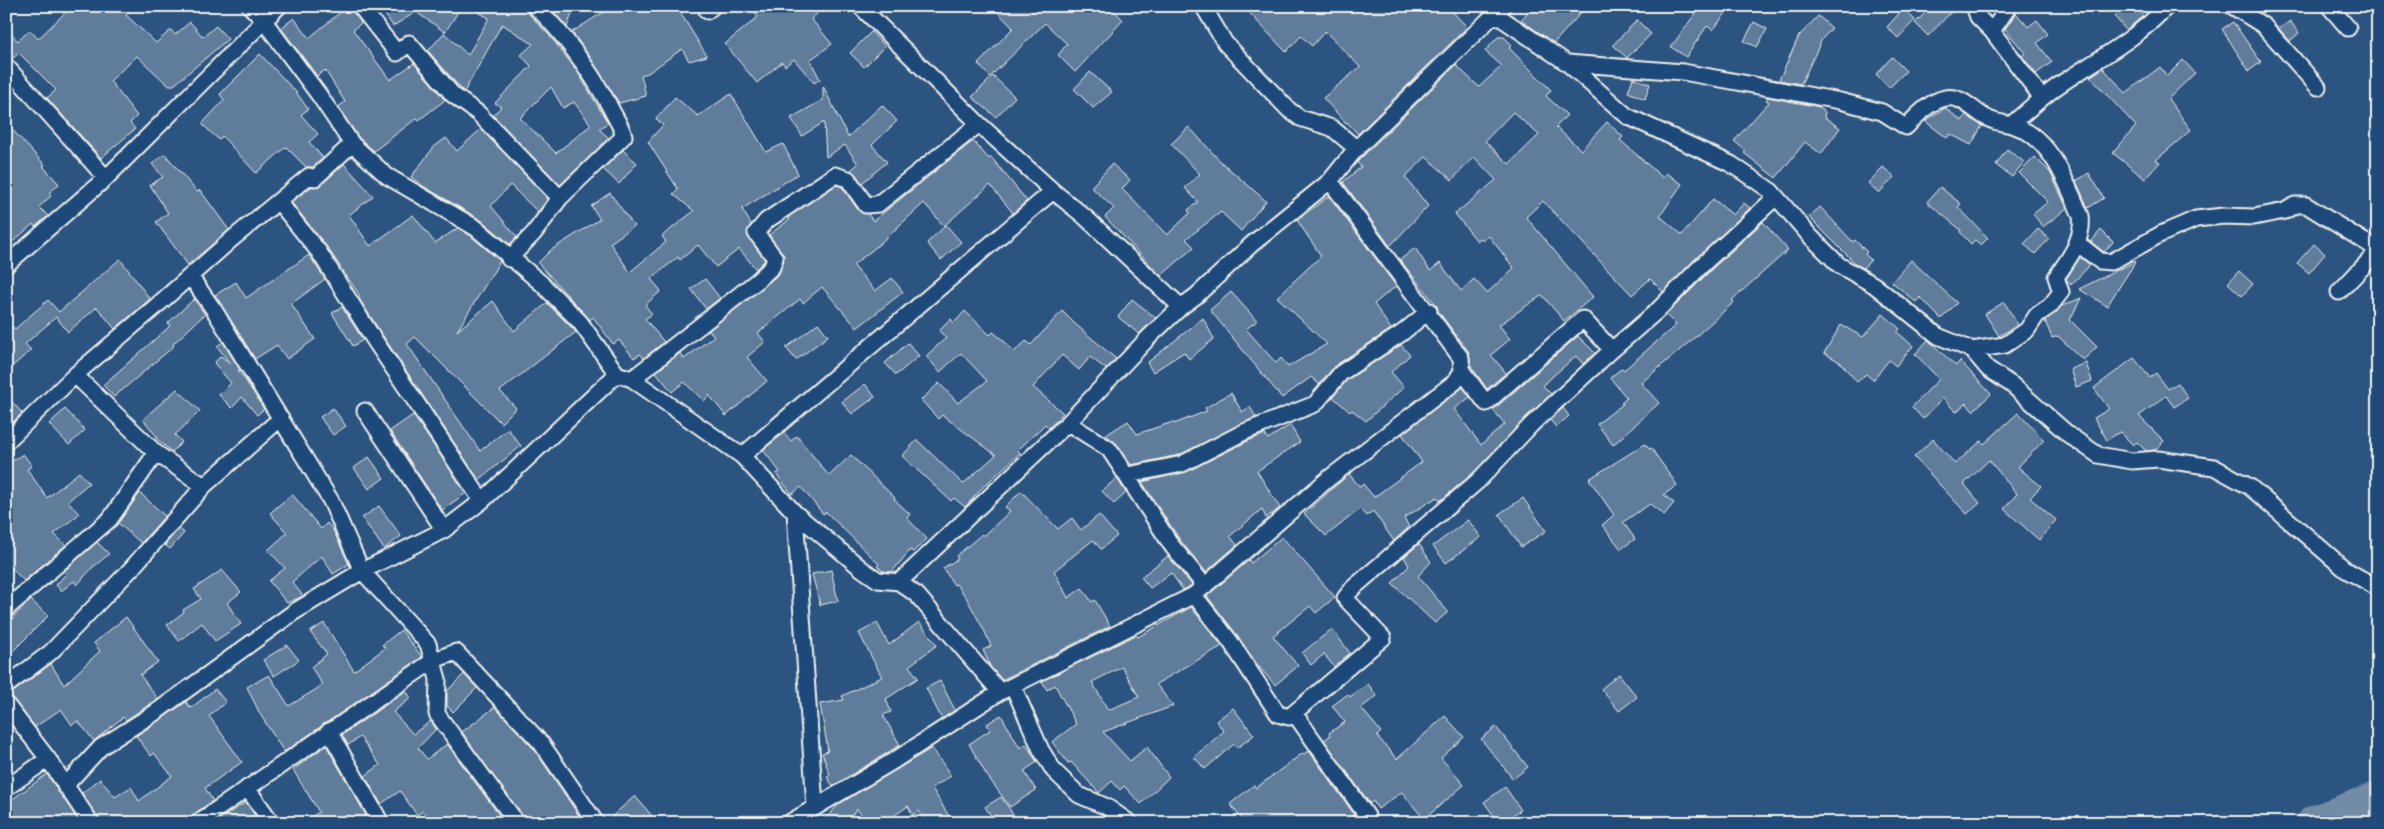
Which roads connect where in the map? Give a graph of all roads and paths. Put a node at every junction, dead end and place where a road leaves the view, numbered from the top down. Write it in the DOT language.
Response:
graph roads {
  1 [pos="250,6"];
  2 [pos="279,6"];
  3 [pos="360,6"];
  4 [pos="535,6"];
  5 [pos="860,6"];
  6 [pos="1203,6"];
  7 [pos="1974,6"];
  8 [pos="2009,6"];
  9 [pos="2167,6"];
  10 [pos="2232,6"];
  11 [pos="2328,6"];
  12 [pos="1499,10"];
  13 [pos="264,21"];
  14 [pos="2348,28"];
  15 [pos="1992,31"];
  16 [pos="1567,63"];
  17 [pos="6,66"];
  18 [pos="2318,87"];
  19 [pos="2042,98"];
  20 [pos="978,124"];
  21 [pos="2012,124"];
  22 [pos="352,144"];
  23 [pos="1356,149"];
  24 [pos="106,178"];
  25 [pos="1330,181"];
  26 [pos="1053,191"];
  27 [pos="1776,197"];
  28 [pos="560,198"];
  29 [pos="279,202"];
  30 [pos="2076,242"];
  31 [pos="2378,250"];
  32 [pos="509,259"];
  33 [pos="6,265"];
  34 [pos="190,276"];
  35 [pos="2340,292"];
  36 [pos="1181,307"];
  37 [pos="1428,312"];
  38 [pos="1612,350"];
  39 [pos="1972,350"];
  40 [pos="1462,370"];
  41 [pos="74,374"];
  42 [pos="617,374"];
  43 [pos="632,379"];
  44 [pos="365,411"];
  45 [pos="281,418"];
  46 [pos="1068,423"];
  47 [pos="6,442"];
  48 [pos="156,453"];
  49 [pos="742,456"];
  50 [pos="1128,475"];
  51 [pos="204,486"];
  52 [pos="482,501"];
  53 [pos="795,513"];
  54 [pos="444,530"];
  55 [pos="362,571"];
  56 [pos="898,582"];
  57 [pos="2378,588"];
  58 [pos="1200,590"];
  59 [pos="6,609"];
  60 [pos="434,660"];
  61 [pos="6,686"];
  62 [pos="1007,689"];
  63 [pos="6,704"];
  64 [pos="1294,713"];
  65 [pos="329,731"];
  66 [pos="48,759"];
  67 [pos="65,786"];
  68 [pos="6,788"];
  69 [pos="247,788"];
  70 [pos="811,814"];
  71 [pos="91,823"];
  72 [pos="197,823"];
  73 [pos="272,823"];
  74 [pos="382,823"];
  75 [pos="517,823"];
  76 [pos="596,823"];
  77 [pos="789,823"];
  78 [pos="1130,823"];
  79 [pos="1358,823"];
  1 -- 13 [label="street"];
  2 -- 13 [label="street"];
  3 -- 28 [label="street"];
  4 -- 28 [label="street"];
  5 -- 20 [label="street"];
  6 -- 23 [label="street"];
  7 -- 15 [label="street"];
  8 -- 15 [label="street"];
  9 -- 19 [label="street"];
  10 -- 18 [label="street"];
  11 -- 14 [label="street"];
  12 -- 16 [label="street"];
  12 -- 23 [label="street"];
  13 -- 22 [label="street"];
  13 -- 24 [label="street"];
  15 -- 19 [label="street"];
  16 -- 21 [label="street"];
  16 -- 27 [label="street"];
  17 -- 24 [label="street"];
  19 -- 21 [label="street"];
  20 -- 26 [label="street"];
  20 -- 43 [label="street"];
  21 -- 30 [label="street"];
  22 -- 29 [label="street"];
  22 -- 32 [label="street"];
  23 -- 25 [label="street"];
  24 -- 33 [label="street"];
  25 -- 36 [label="street"];
  25 -- 37 [label="street"];
  26 -- 36 [label="street"];
  26 -- 49 [label="street"];
  27 -- 38 [label="street"];
  27 -- 39 [label="street"];
  28 -- 32 [label="street"];
  29 -- 34 [label="street"];
  29 -- 52 [label="street"];
  30 -- 31 [label="street"];
  30 -- 39 [label="street"];
  31 -- 35 [label="street"];
  32 -- 42 [label="street"];
  34 -- 41 [label="street"];
  34 -- 45 [label="street"];
  36 -- 46 [label="street"];
  37 -- 40 [label="street"];
  37 -- 50 [label="street"];
  38 -- 40 [label="street"];
  38 -- 64 [label="street"];
  39 -- 57 [label="street"];
  40 -- 58 [label="street"];
  41 -- 47 [label="street"];
  41 -- 48 [label="street"];
  42 -- 43 [label="street"];
  42 -- 52 [label="street"];
  43 -- 49 [label="street"];
  44 -- 54 [label="street"];
  45 -- 51 [label="street"];
  45 -- 55 [label="street"];
  46 -- 50 [label="street"];
  46 -- 56 [label="street"];
  48 -- 51 [label="street"];
  48 -- 59 [label="street"];
  49 -- 53 [label="street"];
  50 -- 58 [label="street"];
  51 -- 61 [label="street"];
  52 -- 54 [label="street"];
  53 -- 56 [label="street"];
  53 -- 70 [label="street"];
  54 -- 55 [label="street"];
  55 -- 60 [label="street"];
  55 -- 67 [label="street"];
  56 -- 62 [label="street"];
  58 -- 62 [label="street"];
  58 -- 64 [label="street"];
  60 -- 65 [label="street"];
  60 -- 75 [label="street"];
  60 -- 76 [label="street"];
  62 -- 70 [label="street"];
  62 -- 78 [label="street"];
  63 -- 66 [label="street"];
  64 -- 79 [label="street"];
  65 -- 69 [label="street"];
  65 -- 74 [label="street"];
  66 -- 67 [label="street"];
  66 -- 68 [label="street"];
  67 -- 71 [label="street"];
  69 -- 72 [label="street"];
  69 -- 73 [label="street"];
  70 -- 77 [label="street"];
}
